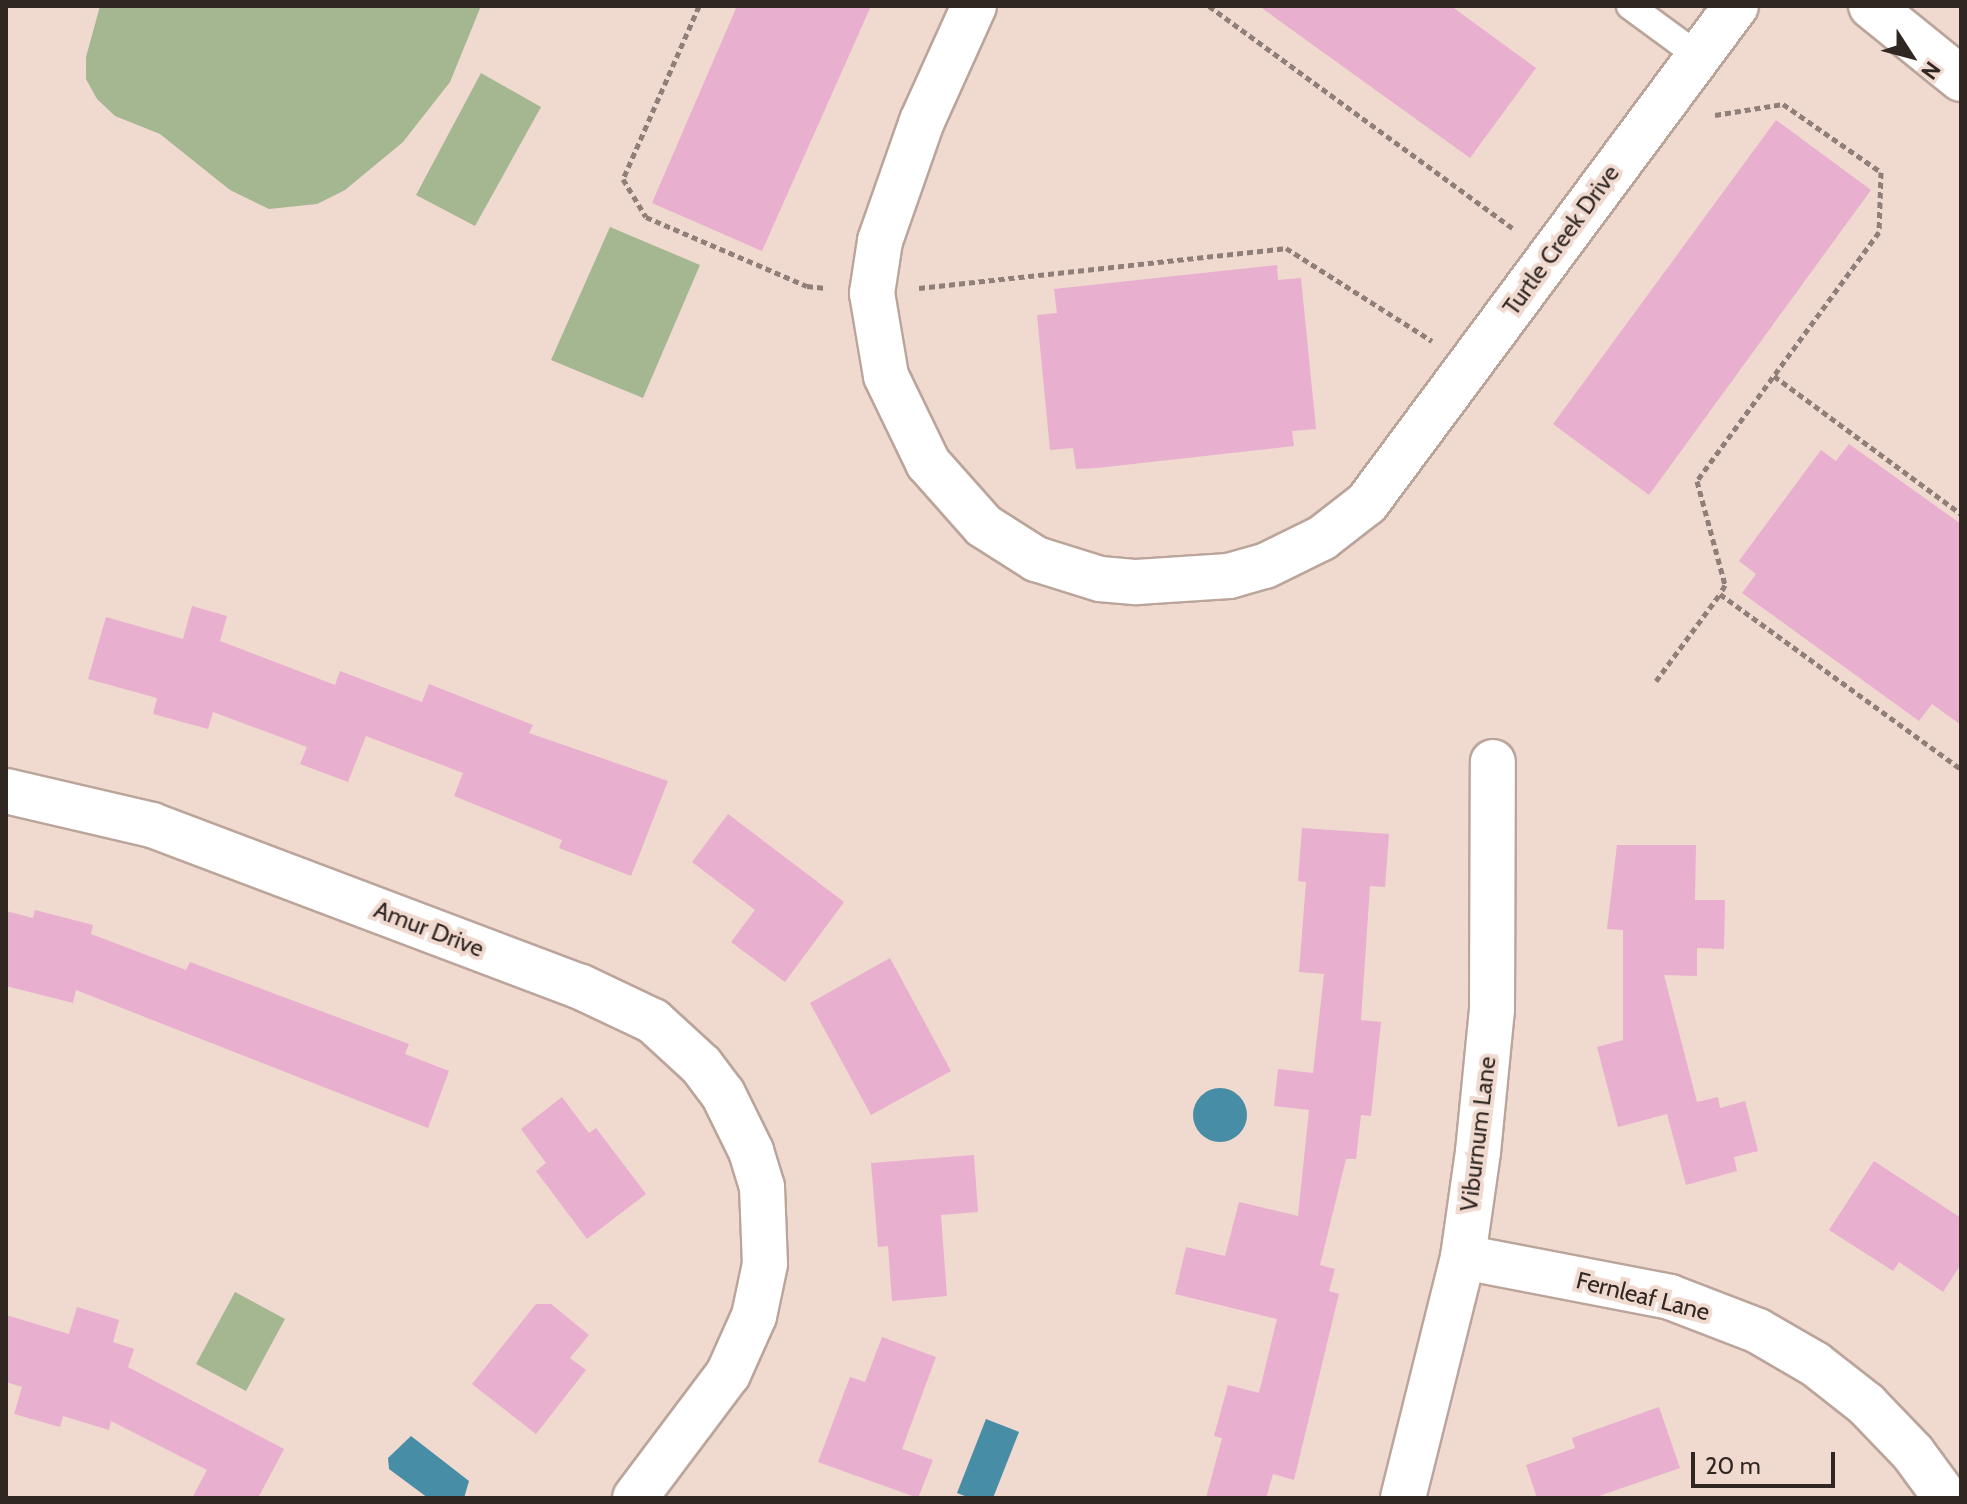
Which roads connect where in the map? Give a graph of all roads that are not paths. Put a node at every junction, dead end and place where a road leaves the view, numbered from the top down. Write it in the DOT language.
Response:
graph roads {
  1 [pos="974,6"];
  2 [pos="1630,6"];
  3 [pos="1736,6"];
  4 [pos="1871,6"];
  5 [pos="1697,55"];
  6 [pos="1961,79"];
  7 [pos="1493,762"];
  8 [pos="6,791"];
  9 [pos="1463,1257"];
  10 [pos="635,1498"];
  11 [pos="1403,1498"];
  12 [pos="1946,1498"];
  1 -- 5 [label="street, Turtle Creek Drive"];
  2 -- 5 [label="lane"];
  3 -- 5 [label="street, Turtle Creek Drive"];
  4 -- 6 [label="street"];
  7 -- 9 [label="street, Viburnum Lane"];
  8 -- 10 [label="street, Amur Drive"];
  9 -- 11 [label="street, Viburnum Lane"];
  9 -- 12 [label="street, Fernleaf Lane"];
}
